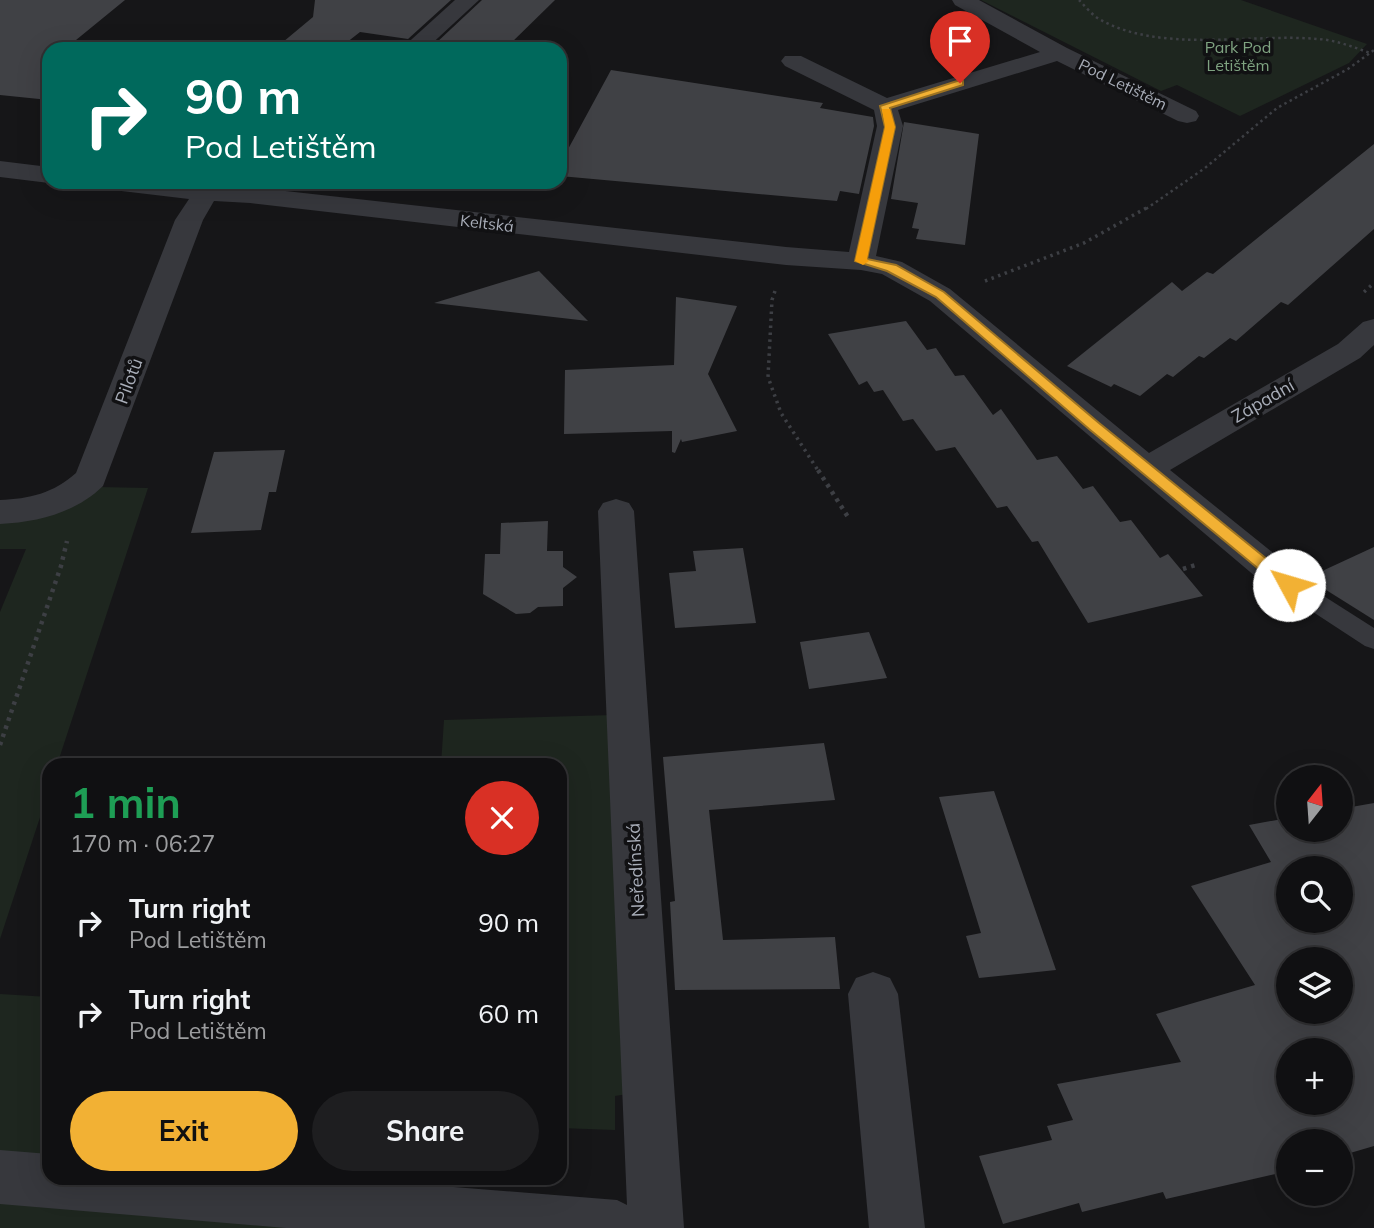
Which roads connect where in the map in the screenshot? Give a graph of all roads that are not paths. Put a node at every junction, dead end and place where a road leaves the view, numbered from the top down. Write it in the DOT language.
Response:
graph roads {
  1 [pos="468,0"];
  2 [pos="963,0"];
  3 [pos="420,42"];
  4 [pos="1059,53"];
  5 [pos="793,61"];
  6 [pos="885,106"];
  7 [pos="1187,116"];
  8 [pos="0,169"];
  9 [pos="42,174"];
  10 [pos="173,189"];
  11 [pos="246,189"];
  12 [pos="264,189"];
  13 [pos="206,193"];
  14 [pos="861,261"];
  15 [pos="1374,328"];
  16 [pos="1147,469"];
  17 [pos="615,511"];
  18 [pos="0,512"];
  19 [pos="1289,585"];
  20 [pos="1374,640"];
  21 [pos="873,994"];
  22 [pos="0,1177"];
  23 [pos="42,1180"];
  24 [pos="97,1185"];
  25 [pos="617,1228"];
  26 [pos="656,1228"];
  27 [pos="897,1228"];
  1 -- 3 [label="street"];
  2 -- 4 [label="street, Pod Letištěm"];
  4 -- 6 [label="street, Pod Letištěm"];
  4 -- 7 [label="street, Pod Letištěm"];
  5 -- 6 [label="street"];
  6 -- 14 [label="street"];
  8 -- 9 [label="street"];
  10 -- 13 [label="street, Keltská"];
  11 -- 13 [label="street, Keltská"];
  12 -- 14 [label="street, Keltská"];
  13 -- 18 [label="street, Pilotů"];
  14 -- 16 [label="street, Keltská"];
  15 -- 16 [label="street, Západní"];
  16 -- 19 [label="street, Keltská"];
  17 -- 26 [label="street, Neředínská"];
  19 -- 20 [label="lane"];
  21 -- 27 [label="street"];
  22 -- 23 [label="street"];
  24 -- 25 [label="street"];
}
